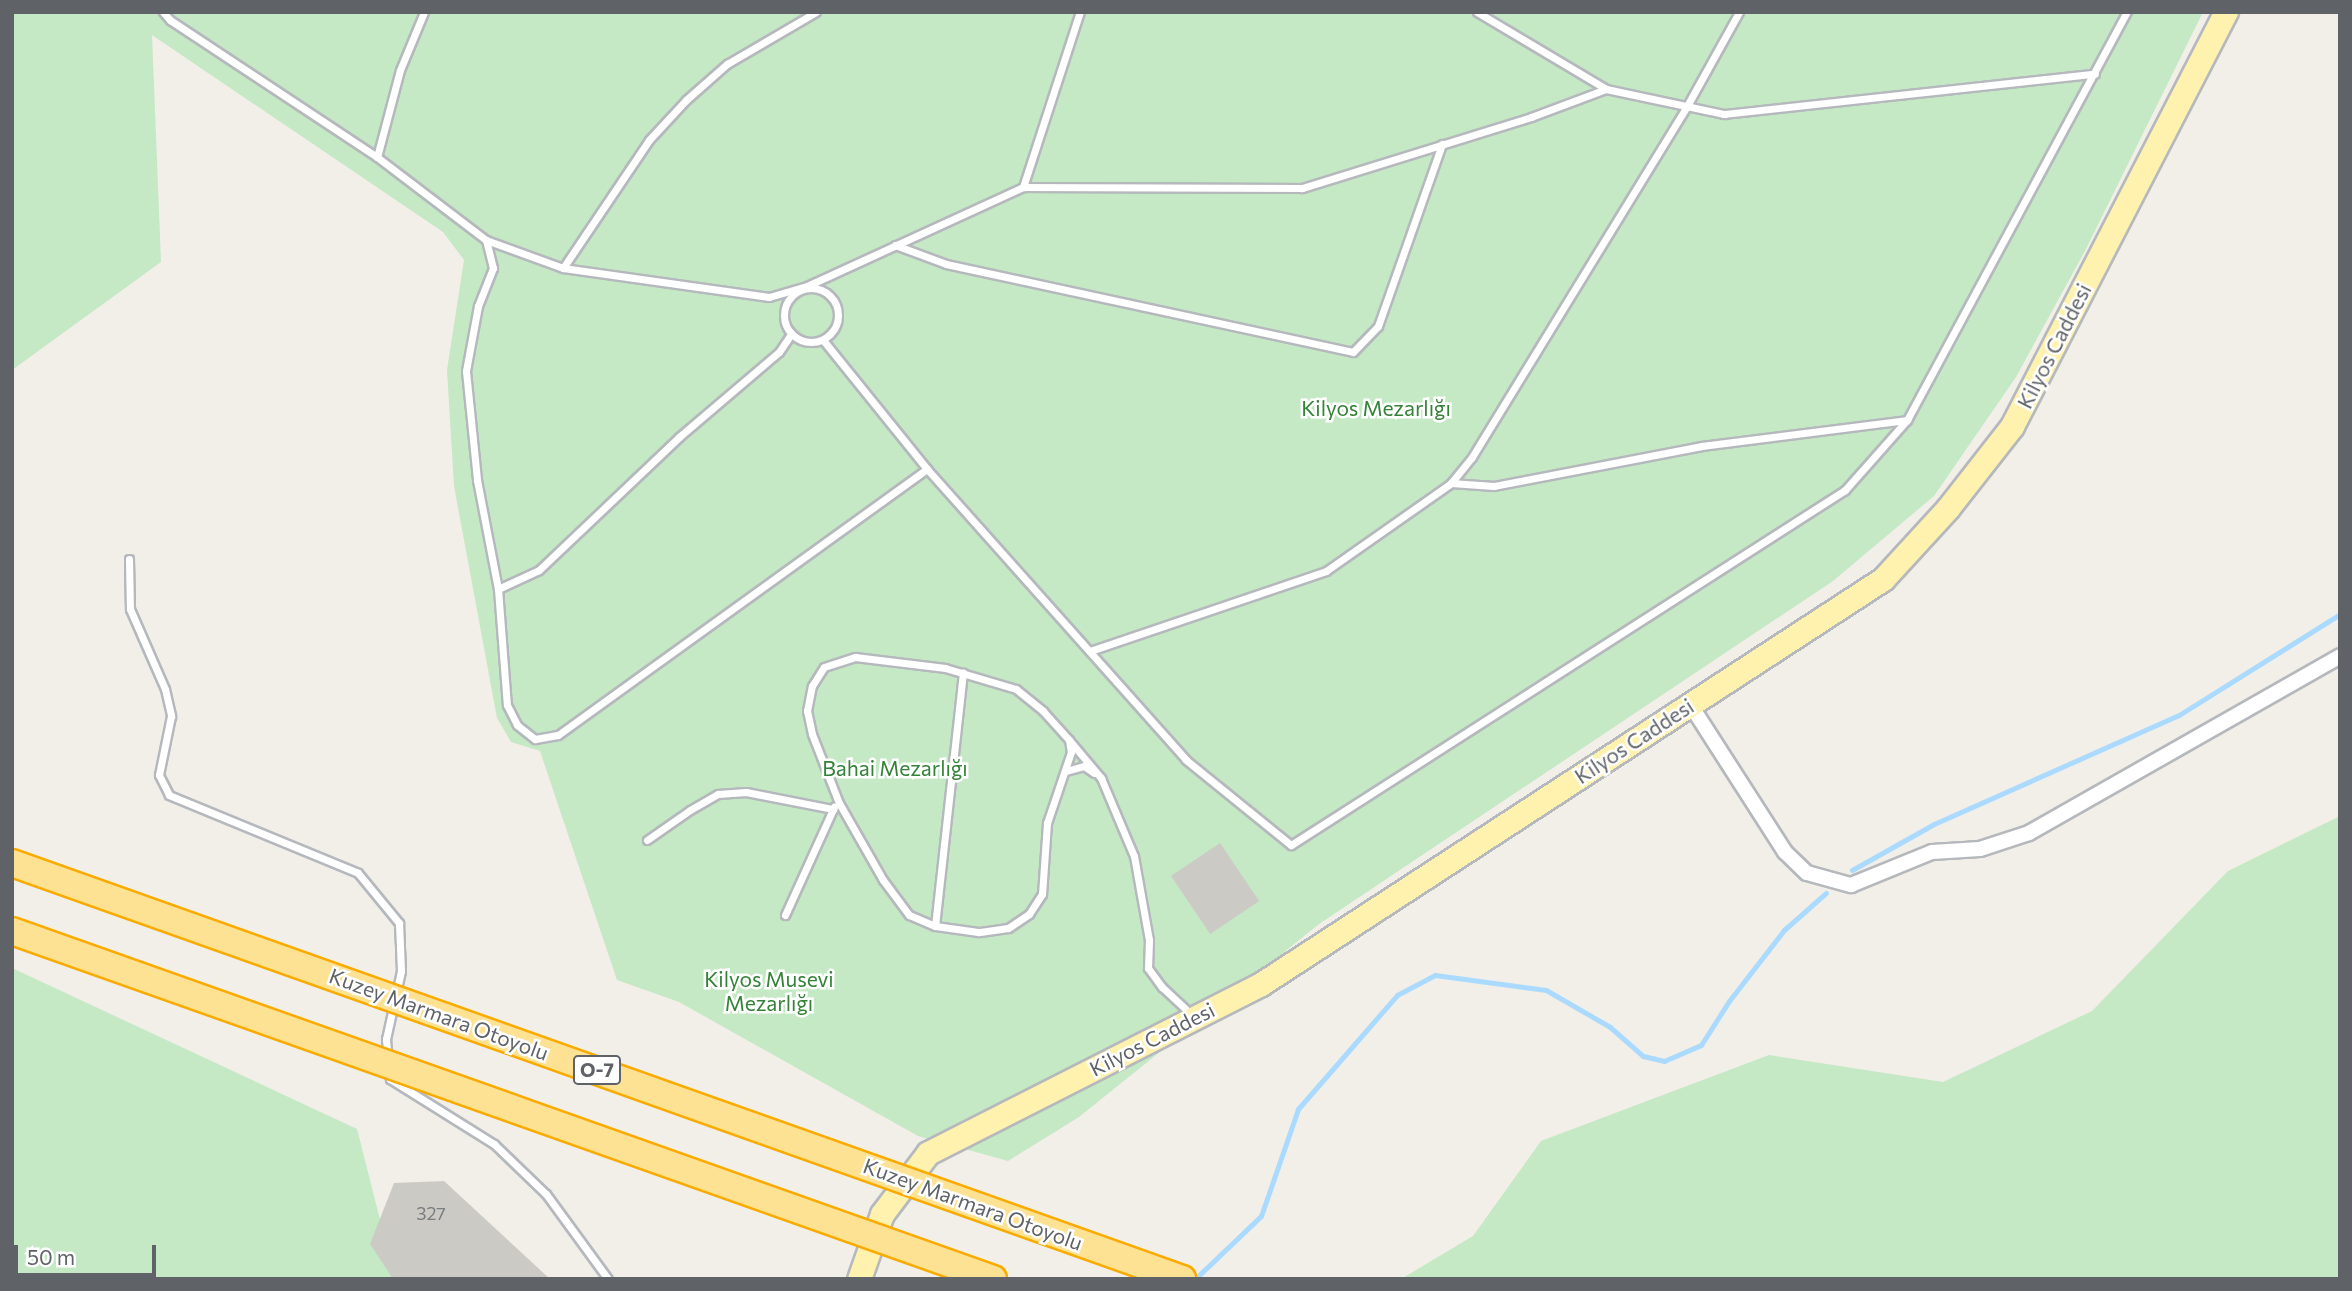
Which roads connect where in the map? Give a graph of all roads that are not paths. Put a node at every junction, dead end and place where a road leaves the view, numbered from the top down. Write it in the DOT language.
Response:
graph roads {
  1 [pos="163,12"];
  2 [pos="424,12"];
  3 [pos="816,12"];
  4 [pos="1080,12"];
  5 [pos="1477,12"];
  6 [pos="1739,12"];
  7 [pos="2127,12"];
  8 [pos="2226,12"];
  9 [pos="2095,74"];
  10 [pos="1606,89"];
  11 [pos="1687,106"];
  12 [pos="1442,144"];
  13 [pos="377,157"];
  14 [pos="1023,187"];
  15 [pos="486,240"];
  16 [pos="895,245"];
  17 [pos="563,268"];
  18 [pos="807,286"];
  19 [pos="791,334"];
  20 [pos="823,340"];
  21 [pos="1907,420"];
  22 [pos="927,470"];
  23 [pos="1451,483"];
  24 [pos="129,559"];
  25 [pos="498,589"];
  26 [pos="1090,652"];
  27 [pos="2340,656"];
  28 [pos="962,673"];
  29 [pos="1690,704"];
  30 [pos="1069,740"];
  31 [pos="1066,771"];
  32 [pos="1101,778"];
  33 [pos="837,799"];
  34 [pos="833,809"];
  35 [pos="647,840"];
  36 [pos="12,863"];
  37 [pos="785,915"];
  38 [pos="935,926"];
  39 [pos="12,931"];
  40 [pos="1195,1018"];
  41 [pos="608,1279"];
  42 [pos="859,1279"];
  43 [pos="993,1279"];
  44 [pos="1182,1279"];
  1 -- 13 [label="lane"];
  2 -- 13 [label="lane"];
  3 -- 17 [label="lane"];
  4 -- 14 [label="lane"];
  5 -- 10 [label="lane"];
  6 -- 11 [label="lane"];
  7 -- 9 [label="lane"];
  8 -- 29 [label="main road, Kilyos Caddesi"];
  9 -- 11 [label="lane"];
  9 -- 21 [label="lane"];
  10 -- 11 [label="lane"];
  10 -- 12 [label="lane"];
  11 -- 23 [label="lane"];
  12 -- 14 [label="lane"];
  12 -- 16 [label="lane"];
  13 -- 15 [label="lane"];
  14 -- 16 [label="lane"];
  15 -- 17 [label="lane"];
  15 -- 25 [label="lane"];
  16 -- 18 [label="lane"];
  17 -- 18 [label="lane"];
  18 -- 19 [label="lane"];
  18 -- 20 [label="lane"];
  19 -- 20 [label="lane"];
  19 -- 25 [label="lane"];
  20 -- 22 [label="lane"];
  21 -- 23 [label="lane"];
  21 -- 26 [label="lane"];
  22 -- 25 [label="lane"];
  22 -- 26 [label="lane"];
  23 -- 26 [label="lane"];
  24 -- 41 [label="lane"];
  27 -- 29 [label="street"];
  28 -- 30 [label="lane"];
  28 -- 33 [label="lane"];
  28 -- 38 [label="lane"];
  29 -- 40 [label="main road, Kilyos Caddesi"];
  30 -- 31 [label="lane"];
  30 -- 32 [label="lane"];
  31 -- 32 [label="lane"];
  31 -- 38 [label="lane"];
  32 -- 40 [label="lane"];
  33 -- 34 [label="lane"];
  33 -- 38 [label="lane"];
  34 -- 35 [label="lane"];
  34 -- 37 [label="lane"];
  36 -- 44 [label="highway, Kuzey Marmara Otoyolu / O-7, bridge"];
  39 -- 43 [label="highway, bridge"];
  40 -- 42 [label="main road, Kilyos Caddesi"];
}
